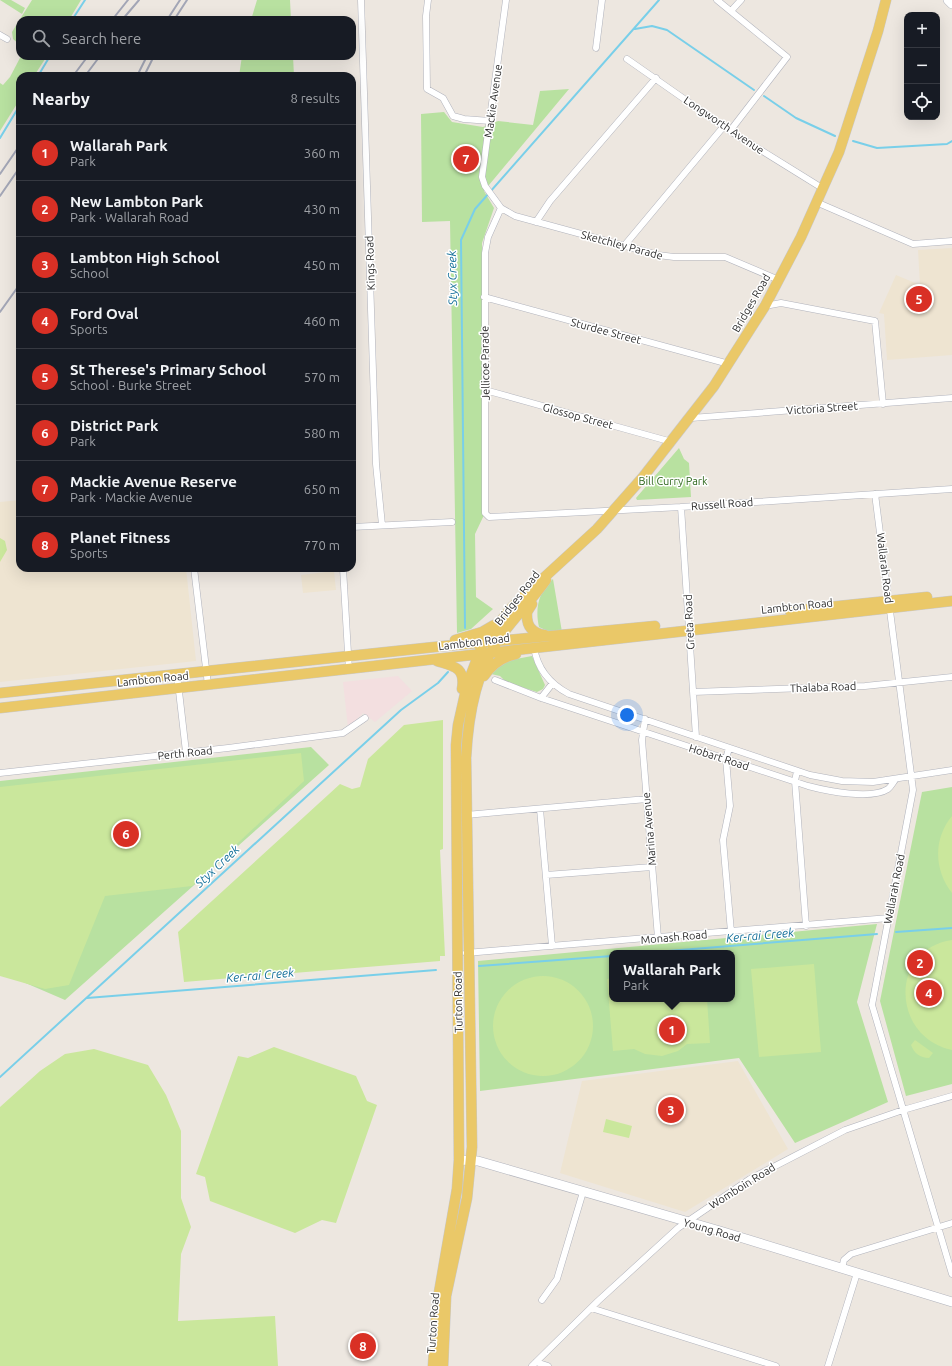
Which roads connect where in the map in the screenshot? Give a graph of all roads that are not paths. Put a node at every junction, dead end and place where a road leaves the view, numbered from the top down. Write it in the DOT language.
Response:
graph roads {
  1 [pos="361,0"];
  2 [pos="428,0"];
  3 [pos="506,0"];
  4 [pos="602,0"];
  5 [pos="717,0"];
  6 [pos="741,0"];
  7 [pos="886,0"];
  8 [pos="948,0"];
  9 [pos="952,4"];
  10 [pos="731,11"];
  11 [pos="0,35"];
  12 [pos="8,39"];
  13 [pos="596,48"];
  14 [pos="627,59"];
  15 [pos="656,78"];
  16 [pos="490,121"];
  17 [pos="724,126"];
  18 [pos="730,131"];
  19 [pos="822,188"];
  20 [pos="494,199"];
  21 [pos="816,202"];
  22 [pos="501,208"];
  23 [pos="536,222"];
  24 [pos="952,241"];
  25 [pos="624,246"];
  26 [pos="779,280"];
  27 [pos="772,293"];
  28 [pos="484,297"];
  29 [pos="781,303"];
  30 [pos="765,306"];
  31 [pos="729,364"];
  32 [pos="485,390"];
  33 [pos="952,398"];
  34 [pos="883,404"];
  35 [pos="691,418"];
  36 [pos="672,442"];
  37 [pos="952,489"];
  38 [pos="875,494"];
  39 [pos="681,507"];
  40 [pos="615,511"];
  41 [pos="493,518"];
  42 [pos="452,522"];
  43 [pos="382,525"];
  44 [pos="356,527"];
  45 [pos="554,568"];
  46 [pos="194,572"];
  47 [pos="343,572"];
  48 [pos="952,594"];
  49 [pos="535,596"];
  50 [pos="952,601"];
  51 [pos="889,604"];
  52 [pos="498,622"];
  53 [pos="689,626"];
  54 [pos="553,636"];
  55 [pos="497,641"];
  56 [pos="483,643"];
  57 [pos="444,646"];
  58 [pos="534,647"];
  59 [pos="492,652"];
  60 [pos="478,653"];
  61 [pos="348,656"];
  62 [pos="434,659"];
  63 [pos="349,670"];
  64 [pos="206,671"];
  65 [pos="177,674"];
  66 [pos="952,677"];
  67 [pos="495,680"];
  68 [pos="900,683"];
  69 [pos="552,684"];
  70 [pos="208,685"];
  71 [pos="478,685"];
  72 [pos="178,688"];
  73 [pos="693,692"];
  74 [pos="0,693"];
  75 [pos="541,698"];
  76 [pos="0,708"];
  77 [pos="460,716"];
  78 [pos="365,718"];
  79 [pos="645,719"];
  80 [pos="642,731"];
  81 [pos="696,737"];
  82 [pos="729,748"];
  83 [pos="186,752"];
  84 [pos="726,759"];
  85 [pos="952,770"];
  86 [pos="797,771"];
  87 [pos="0,772"];
  88 [pos="912,777"];
  89 [pos="896,779"];
  90 [pos="795,781"];
  91 [pos="647,799"];
  92 [pos="540,810"];
  93 [pos="466,816"];
  94 [pos="652,867"];
  95 [pos="546,875"];
  96 [pos="889,918"];
  97 [pos="806,926"];
  98 [pos="730,932"];
  99 [pos="658,938"];
  100 [pos="552,946"];
  101 [pos="469,953"];
  102 [pos="459,954"];
  103 [pos="952,1096"];
  104 [pos="903,1110"];
  105 [pos="459,1160"];
  106 [pos="471,1160"];
  107 [pos="584,1192"];
  108 [pos="686,1222"];
  109 [pos="952,1223"];
  110 [pos="938,1227"];
  111 [pos="842,1268"];
  112 [pos="857,1272"];
  113 [pos="952,1274"];
  114 [pos="542,1300"];
  115 [pos="952,1302"];
  116 [pos="591,1308"];
  117 [pos="534,1364"];
  118 [pos="433,1366"];
  119 [pos="443,1366"];
  120 [pos="548,1366"];
  121 [pos="776,1366"];
  122 [pos="828,1366"];
  1 -- 43 [label="street, Kings Road"];
  2 -- 16 [label="street"];
  3 -- 16 [label="street, Mackie Avenue"];
  4 -- 13 [label="street"];
  5 -- 10 [label="street"];
  6 -- 10 [label="street"];
  7 -- 19 [label="main road, Bridges Road"];
  8 -- 9 [label="street"];
  10 -- 18 [label="street"];
  11 -- 12 [label="street"];
  14 -- 15 [label="street, Longworth Avenue"];
  15 -- 17 [label="street, Longworth Avenue"];
  15 -- 23 [label="street"];
  16 -- 20 [label="street, Mackie Avenue"];
  17 -- 18 [label="street, Longworth Avenue"];
  17 -- 25 [label="street"];
  18 -- 19 [label="street, Longworth Avenue"];
  19 -- 21 [label="main road, Bridges Road"];
  20 -- 22 [label="street, Sketchley Parade"];
  21 -- 24 [label="street"];
  21 -- 26 [label="main road, Bridges Road"];
  22 -- 23 [label="street, Sketchley Parade"];
  22 -- 28 [label="street, Jellicoe Parade"];
  23 -- 25 [label="street, Sketchley Parade"];
  25 -- 26 [label="street, Sketchley Parade"];
  26 -- 27 [label="main road, Bridges Road"];
  27 -- 29 [label="street"];
  27 -- 30 [label="main road, Bridges Road"];
  28 -- 31 [label="street, Sturdee Street"];
  28 -- 32 [label="street, Jellicoe Parade"];
  29 -- 30 [label="street"];
  29 -- 34 [label="street"];
  30 -- 31 [label="main road, Bridges Road"];
  31 -- 35 [label="main road, Bridges Road"];
  32 -- 36 [label="street, Glossop Street"];
  32 -- 41 [label="street, Jellicoe Parade"];
  33 -- 34 [label="street, Victoria Street"];
  34 -- 35 [label="street, Victoria Street"];
  35 -- 36 [label="main road, Bridges Road"];
  36 -- 40 [label="main road, Bridges Road"];
  37 -- 38 [label="street, Russell Road"];
  38 -- 39 [label="street, Russell Road"];
  38 -- 51 [label="street, Wallarah Road"];
  39 -- 40 [label="street, Russell Road"];
  39 -- 53 [label="street, Greta Road"];
  40 -- 41 [label="street, Russell Road"];
  40 -- 45 [label="main road, Bridges Road"];
  42 -- 43 [label="street"];
  43 -- 44 [label="street"];
  45 -- 49 [label="main road, Bridges Road"];
  45 -- 52 [label="main road, Bridges Road"];
  46 -- 64 [label="street"];
  47 -- 61 [label="street"];
  48 -- 51 [label="main road, Lambton Road"];
  49 -- 54 [label="main road"];
  49 -- 55 [label="main road, Bridges Road"];
  50 -- 51 [label="main road, Lambton Road"];
  51 -- 53 [label="main road, Lambton Road"];
  51 -- 68 [label="street, Wallarah Road"];
  52 -- 56 [label="main road, Bridges Road"];
  52 -- 57 [label="main road"];
  53 -- 54 [label="main road, Lambton Road"];
  53 -- 58 [label="main road, Lambton Road"];
  53 -- 73 [label="street, Greta Road"];
  54 -- 55 [label="main road, Lambton Road"];
  55 -- 56 [label="main road, Lambton Road"];
  55 -- 59 [label="main road, Turton Road"];
  56 -- 57 [label="main road, Lambton Road"];
  56 -- 60 [label="main road, Bridges Road"];
  57 -- 61 [label="main road, Lambton Road"];
  58 -- 59 [label="main road, Lambton Road"];
  58 -- 69 [label="street, Hobart Road"];
  58 -- 71 [label="main road"];
  59 -- 60 [label="main road, Lambton Road"];
  59 -- 71 [label="main road, Turton Road"];
  60 -- 62 [label="main road, Lambton Road"];
  60 -- 77 [label="main road, Turton Road"];
  61 -- 63 [label="street"];
  61 -- 64 [label="main road, Lambton Road"];
  62 -- 63 [label="main road, Lambton Road"];
  62 -- 77 [label="main road"];
  63 -- 70 [label="main road, Lambton Road"];
  64 -- 65 [label="main road, Lambton Road"];
  64 -- 70 [label="street"];
  65 -- 72 [label="street"];
  65 -- 74 [label="main road, Lambton Road"];
  66 -- 68 [label="street, Thalaba Road"];
  67 -- 75 [label="street, Hobart Road"];
  68 -- 73 [label="street, Thalaba Road"];
  68 -- 88 [label="street, Wallarah Road"];
  69 -- 75 [label="street"];
  69 -- 79 [label="street, Hobart Road"];
  70 -- 72 [label="main road, Lambton Road"];
  71 -- 93 [label="main road, Turton Road"];
  72 -- 76 [label="main road, Lambton Road"];
  72 -- 83 [label="street"];
  73 -- 81 [label="street, Greta Road"];
  75 -- 80 [label="street, Hobart Road"];
  77 -- 102 [label="main road, Turton Road"];
  78 -- 83 [label="street, Perth Road"];
  79 -- 80 [label="street, Marina Avenue"];
  79 -- 81 [label="street, Hobart Road"];
  80 -- 84 [label="street, Hobart Road"];
  80 -- 91 [label="street, Marina Avenue"];
  81 -- 82 [label="street, Hobart Road"];
  82 -- 84 [label="street"];
  82 -- 86 [label="street, Hobart Road"];
  83 -- 87 [label="street, Perth Road"];
  84 -- 90 [label="street, Hobart Road"];
  84 -- 98 [label="street"];
  85 -- 88 [label="street, Hobart Road"];
  86 -- 89 [label="street, Hobart Road"];
  86 -- 90 [label="street"];
  88 -- 89 [label="street, Hobart Road"];
  88 -- 96 [label="street, Wallarah Road"];
  89 -- 90 [label="street, Hobart Road"];
  90 -- 97 [label="street"];
  91 -- 92 [label="street"];
  91 -- 94 [label="street, Marina Avenue"];
  92 -- 93 [label="street"];
  92 -- 95 [label="street"];
  93 -- 101 [label="main road, Turton Road"];
  94 -- 95 [label="street"];
  94 -- 99 [label="street, Marina Avenue"];
  95 -- 100 [label="street"];
  96 -- 97 [label="street, Monash Road"];
  96 -- 104 [label="street, Wallarah Road"];
  97 -- 98 [label="street, Monash Road"];
  98 -- 99 [label="street, Monash Road"];
  99 -- 100 [label="street, Monash Road"];
  100 -- 101 [label="street, Monash Road"];
  101 -- 102 [label="street, Monash Road"];
  101 -- 106 [label="main road, Turton Road"];
  102 -- 105 [label="main road, Turton Road"];
  103 -- 104 [label="street, Womboin Road"];
  104 -- 108 [label="street, Womboin Road"];
  104 -- 110 [label="street, Wallarah Road"];
  105 -- 106 [label="street, Young Road"];
  105 -- 118 [label="main road, Turton Road"];
  106 -- 107 [label="street, Young Road"];
  106 -- 119 [label="main road, Turton Road"];
  107 -- 108 [label="street, Young Road"];
  107 -- 114 [label="street"];
  108 -- 111 [label="street, Young Road"];
  108 -- 116 [label="street, Womboin Road"];
  109 -- 110 [label="street"];
  110 -- 111 [label="street"];
  110 -- 113 [label="street, Wallarah Road"];
  111 -- 112 [label="street, Young Road"];
  112 -- 115 [label="street, Young Road"];
  112 -- 122 [label="street"];
  116 -- 117 [label="street, Womboin Road"];
  116 -- 121 [label="street"];
  117 -- 120 [label="street"];
}
